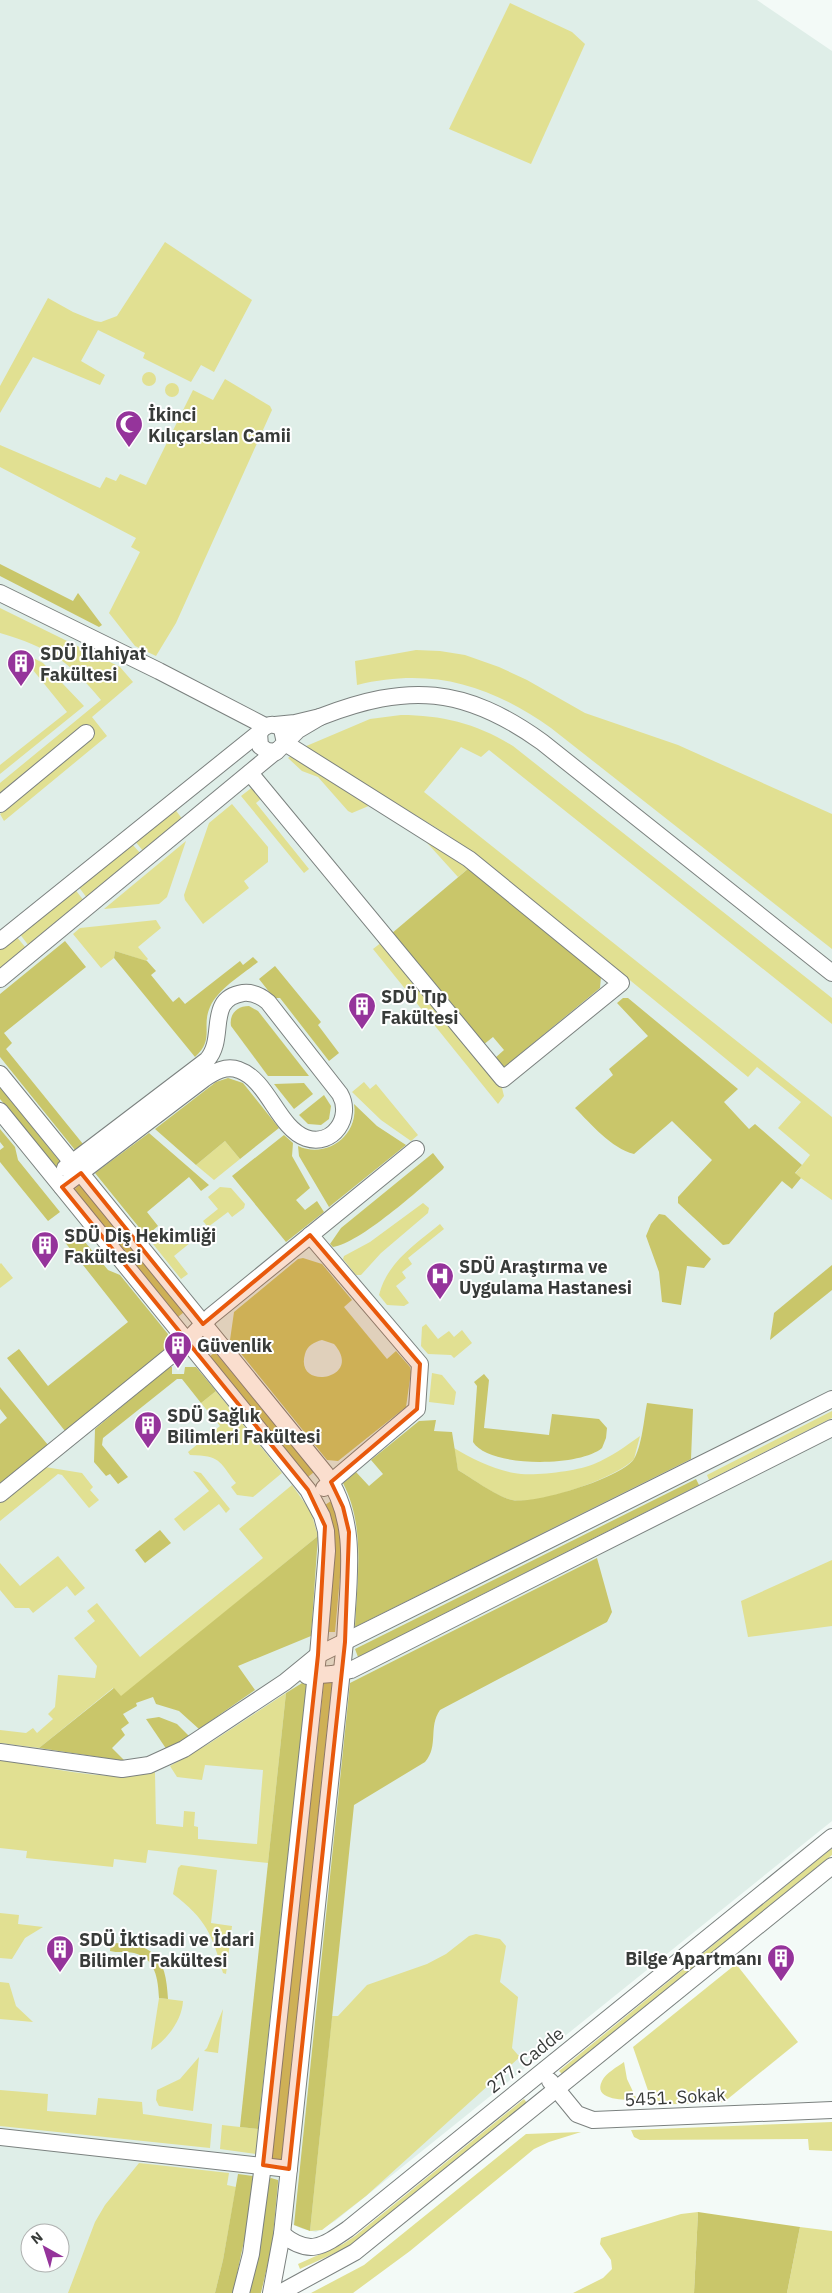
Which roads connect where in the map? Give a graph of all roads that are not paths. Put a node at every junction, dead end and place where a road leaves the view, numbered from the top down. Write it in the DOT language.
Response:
graph roads {
  1 [pos="0,593"];
  2 [pos="320,717"];
  3 [pos="267,727"];
  4 [pos="86,733"];
  5 [pos="281,747"];
  6 [pos="212,770"];
  7 [pos="250,773"];
  8 [pos="229,791"];
  9 [pos="0,804"];
  10 [pos="0,941"];
  11 [pos="832,973"];
  12 [pos="0,979"];
  13 [pos="213,1053"];
  14 [pos="227,1068"];
  15 [pos="0,1074"];
  16 [pos="0,1111"];
  17 [pos="416,1149"];
  18 [pos="76,1168"];
  19 [pos="58,1182"];
  20 [pos="310,1235"];
  21 [pos="204,1324"];
  22 [pos="187,1341"];
  23 [pos="832,1399"];
  24 [pos="832,1428"];
  25 [pos="331,1482"];
  26 [pos="0,1494"];
  27 [pos="313,1497"];
  28 [pos="345,1642"];
  29 [pos="318,1655"];
  30 [pos="341,1673"];
  31 [pos="316,1675"];
  32 [pos="285,1682"];
  33 [pos="0,1752"];
  34 [pos="832,1836"];
  35 [pos="832,1866"];
  36 [pos="542,2072"];
  37 [pos="556,2089"];
  38 [pos="832,2110"];
  39 [pos="0,2137"];
  40 [pos="262,2165"];
  41 [pos="289,2169"];
  42 [pos="282,2234"];
  43 [pos="241,2293"];
  44 [pos="271,2293"];
  45 [pos="280,2293"];
  1 -- 3 [label="street"];
  2 -- 3 [label="street"];
  2 -- 5 [label="street"];
  2 -- 11 [label="street"];
  3 -- 5 [label="street"];
  3 -- 5 [label="street"];
  3 -- 6 [label="street"];
  4 -- 9 [label="street"];
  5 -- 7 [label="street"];
  5 -- 7 [label="street"];
  6 -- 8 [label="street"];
  6 -- 10 [label="street"];
  7 -- 8 [label="street"];
  8 -- 12 [label="street"];
  13 -- 14 [label="street"];
  13 -- 14 [label="street"];
  13 -- 18 [label="street"];
  14 -- 18 [label="street"];
  15 -- 18 [label="street"];
  16 -- 19 [label="street"];
  17 -- 20 [label="street"];
  18 -- 19 [label="street"];
  18 -- 21 [label="street"];
  19 -- 22 [label="street"];
  20 -- 21 [label="street"];
  20 -- 25 [label="street"];
  21 -- 22 [label="street"];
  21 -- 25 [label="street"];
  22 -- 26 [label="street"];
  22 -- 27 [label="street"];
  23 -- 28 [label="street"];
  24 -- 30 [label="street"];
  25 -- 27 [label="street"];
  25 -- 28 [label="street"];
  27 -- 29 [label="street"];
  28 -- 29 [label="street"];
  28 -- 30 [label="street"];
  29 -- 31 [label="street"];
  29 -- 32 [label="street"];
  30 -- 31 [label="street"];
  30 -- 41 [label="street"];
  31 -- 32 [label="street"];
  31 -- 40 [label="street"];
  32 -- 33 [label="street"];
  34 -- 36 [label="street, 277. Cadde"];
  35 -- 37 [label="street"];
  36 -- 37 [label="street, 5451. Sokak"];
  36 -- 42 [label="street, 277. Cadde"];
  37 -- 38 [label="street, 5451. Sokak"];
  37 -- 45 [label="street"];
  39 -- 40 [label="street"];
  40 -- 41 [label="street"];
  40 -- 43 [label="street"];
  41 -- 42 [label="street"];
  42 -- 44 [label="street"];
}
